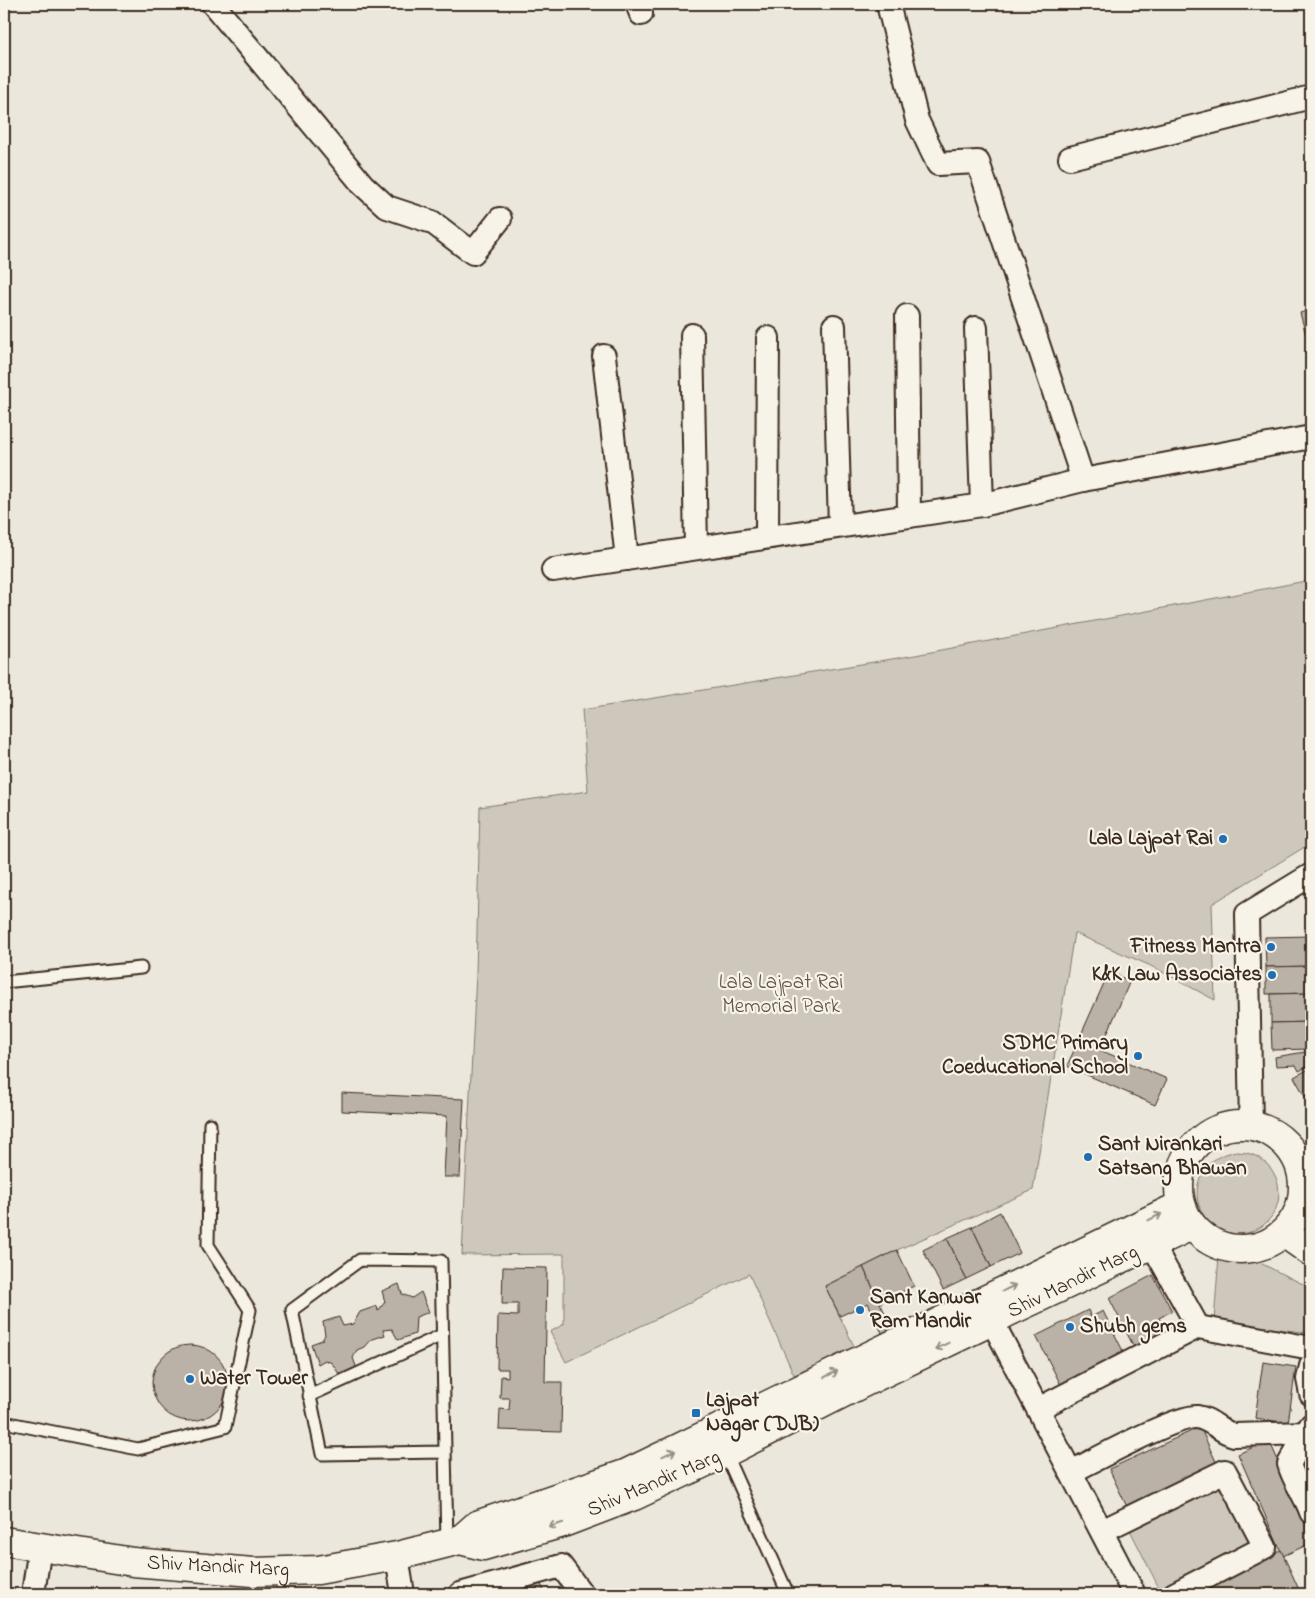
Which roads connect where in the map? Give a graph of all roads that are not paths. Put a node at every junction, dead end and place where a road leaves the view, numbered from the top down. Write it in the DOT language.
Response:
graph roads {
  1 [pos="213,4"];
  2 [pos="888,4"];
  3 [pos="1311,98"];
  4 [pos="1070,158"];
  5 [pos="500,219"];
  6 [pos="907,316"];
  7 [pos="834,326"];
  8 [pos="976,328"];
  9 [pos="692,335"];
  10 [pos="768,338"];
  11 [pos="604,356"];
  12 [pos="1311,437"];
  13 [pos="1083,480"];
  14 [pos="982,505"];
  15 [pos="909,516"];
  16 [pos="840,526"];
  17 [pos="767,537"];
  18 [pos="696,548"];
  19 [pos="627,559"];
  20 [pos="553,570"];
  21 [pos="1311,875"];
  22 [pos="141,968"];
  23 [pos="4,982"];
  24 [pos="210,1124"];
  25 [pos="1251,1126"];
  26 [pos="1306,1207"];
  27 [pos="1186,1216"];
  28 [pos="1284,1232"];
  29 [pos="1152,1244"];
  30 [pos="1311,1252"];
  31 [pos="992,1322"];
  32 [pos="1198,1327"];
  33 [pos="442,1335"];
  34 [pos="1311,1348"];
  35 [pos="1311,1366"];
  36 [pos="1311,1394"];
  37 [pos="309,1396"];
  38 [pos="1038,1409"];
  39 [pos="4,1422"];
  40 [pos="1309,1429"];
  41 [pos="444,1452"];
  42 [pos="726,1453"];
  43 [pos="1071,1472"];
  44 [pos="1311,1512"];
  45 [pos="1102,1532"];
  46 [pos="4,1541"];
  47 [pos="454,1542"];
  48 [pos="40,1547"];
  49 [pos="397,1556"];
  50 [pos="33,1594"];
  51 [pos="403,1594"];
  52 [pos="460,1594"];
  53 [pos="582,1594"];
  54 [pos="788,1594"];
  55 [pos="1134,1594"];
  56 [pos="1174,1594"];
  1 -- 5 [label="street"];
  2 -- 13 [label="street"];
  3 -- 4 [label="street"];
  6 -- 15 [label="street"];
  7 -- 16 [label="street"];
  8 -- 14 [label="street"];
  9 -- 18 [label="street"];
  10 -- 17 [label="street"];
  11 -- 19 [label="street"];
  12 -- 13 [label="street"];
  13 -- 14 [label="street"];
  14 -- 15 [label="street"];
  15 -- 16 [label="street"];
  16 -- 17 [label="street"];
  17 -- 18 [label="street"];
  18 -- 19 [label="street"];
  19 -- 20 [label="street"];
  21 -- 25 [label="street"];
  22 -- 23 [label="lane"];
  24 -- 39 [label="lane"];
  25 -- 26 [label="street"];
  25 -- 27 [label="street"];
  26 -- 28 [label="street"];
  27 -- 28 [label="street"];
  27 -- 29 [label="street, Shiv Mandir Marg"];
  47 -- 27 [label="street, Shiv Mandir Marg, one-way"];
  28 -- 30 [label="street"];
  29 -- 31 [label="street, Shiv Mandir Marg"];
  29 -- 32 [label="street"];
  31 -- 38 [label="street"];
  31 -- 42 [label="street, Shiv Mandir Marg, one-way"];
  32 -- 34 [label="street"];
  32 -- 38 [label="street"];
  33 -- 37 [label="lane"];
  33 -- 37 [label="lane"];
  33 -- 41 [label="lane"];
  35 -- 36 [label="street"];
  37 -- 41 [label="lane"];
  38 -- 43 [label="street"];
  40 -- 43 [label="street"];
  40 -- 44 [label="street"];
  41 -- 47 [label="lane"];
  42 -- 47 [label="street, Shiv Mandir Marg, one-way"];
  42 -- 54 [label="lane"];
  43 -- 45 [label="street"];
  45 -- 55 [label="street"];
  45 -- 56 [label="street"];
  46 -- 48 [label="street, Shiv Mandir Marg"];
  47 -- 49 [label="street, Shiv Mandir Marg"];
  48 -- 49 [label="street, Shiv Mandir Marg"];
  48 -- 50 [label="street"];
  49 -- 51 [label="street"];
  52 -- 53 [label="street"];
}
